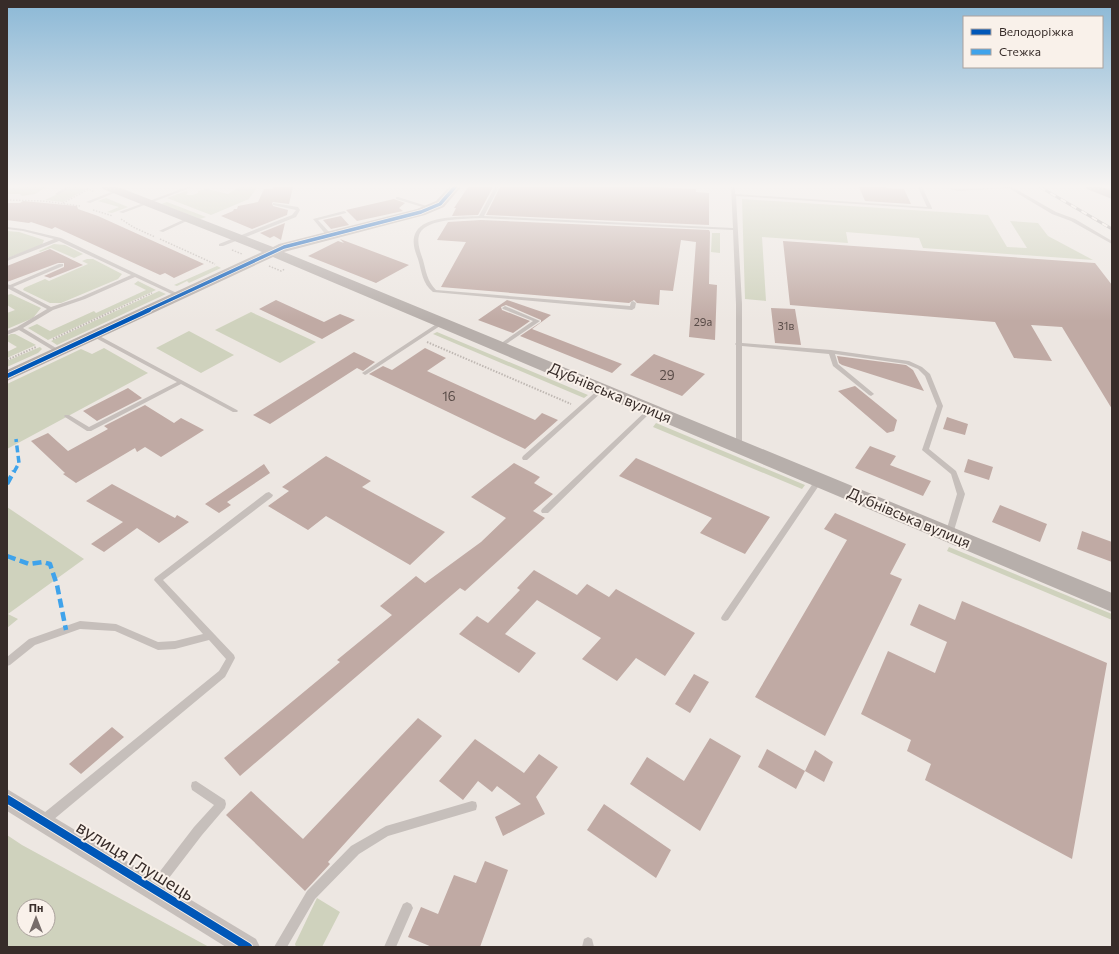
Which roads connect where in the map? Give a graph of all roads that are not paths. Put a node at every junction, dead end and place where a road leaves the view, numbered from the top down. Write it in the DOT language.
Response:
graph roads {
  1 [pos="29,232"];
  2 [pos="221,232"];
  3 [pos="254,232"];
  4 [pos="326,232"];
  5 [pos="342,232"];
  6 [pos="418,232"];
  7 [pos="734,232"];
  8 [pos="1093,232"];
  9 [pos="329,235"];
  10 [pos="237,238"];
  11 [pos="59,239"];
  12 [pos="1112,243"];
  13 [pos="221,245"];
  14 [pos="273,252"];
  15 [pos="7,260"];
  16 [pos="61,265"];
  17 [pos="135,275"];
  18 [pos="8,287"];
  19 [pos="180,296"];
  20 [pos="633,303"];
  21 [pos="504,308"];
  22 [pos="52,309"];
  23 [pos="441,323"];
  24 [pos="19,328"];
  25 [pos="7,333"];
  26 [pos="94,335"];
  27 [pos="738,344"];
  28 [pos="499,347"];
  29 [pos="58,352"];
  30 [pos="831,352"];
  31 [pos="365,373"];
  32 [pos="7,376"];
  33 [pos="181,382"];
  34 [pos="601,390"];
  35 [pos="871,394"];
  36 [pos="650,410"];
  37 [pos="235,411"];
  38 [pos="67,416"];
  39 [pos="739,448"];
  40 [pos="525,458"];
  41 [pos="818,481"];
  42 [pos="269,495"];
  43 [pos="545,511"];
  44 [pos="949,535"];
  45 [pos="1112,603"];
  46 [pos="725,618"];
  47 [pos="211,636"];
  48 [pos="7,662"];
  49 [pos="196,786"];
  50 [pos="7,799"];
  51 [pos="472,806"];
  52 [pos="43,821"];
  53 [pos="154,889"];
  54 [pos="407,908"];
  55 [pos="248,947"];
  56 [pos="280,947"];
  57 [pos="390,947"];
  1 -- 11 [label="lane"];
  2 -- 10 [label="main road, Дубнівська вулиця"];
  3 -- 10 [label="lane"];
  4 -- 9 [label="lane"];
  5 -- 9 [label="main road"];
  6 -- 20 [label="lane"];
  7 -- 27 [label="lane"];
  8 -- 12 [label="lane"];
  9 -- 14 [label="main road"];
  10 -- 13 [label="lane"];
  10 -- 14 [label="main road, Дубнівська вулиця"];
  11 -- 15 [label="lane"];
  11 -- 17 [label="lane"];
  14 -- 19 [label="main road"];
  14 -- 23 [label="main road, Дубнівська вулиця"];
  16 -- 18 [label="lane"];
  17 -- 19 [label="lane"];
  17 -- 22 [label="lane"];
  18 -- 22 [label="lane"];
  19 -- 26 [label="main road"];
  21 -- 28 [label="lane"];
  22 -- 24 [label="lane"];
  23 -- 28 [label="main road, Дубнівська вулиця"];
  23 -- 31 [label="lane"];
  24 -- 25 [label="lane"];
  24 -- 29 [label="lane"];
  26 -- 29 [label="main road"];
  26 -- 33 [label="lane"];
  27 -- 30 [label="lane"];
  27 -- 39 [label="lane"];
  28 -- 34 [label="main road, Дубнівська вулиця"];
  29 -- 32 [label="main road"];
  30 -- 35 [label="lane"];
  30 -- 44 [label="lane"];
  33 -- 37 [label="lane"];
  33 -- 38 [label="lane"];
  34 -- 36 [label="main road, Дубнівська вулиця"];
  34 -- 40 [label="lane"];
  36 -- 39 [label="main road, Дубнівська вулиця"];
  36 -- 43 [label="lane"];
  39 -- 41 [label="main road, Дубнівська вулиця"];
  41 -- 44 [label="main road, Дубнівська вулиця"];
  41 -- 46 [label="lane"];
  42 -- 47 [label="lane"];
  44 -- 45 [label="main road, Дубнівська вулиця"];
  47 -- 48 [label="lane"];
  47 -- 52 [label="lane"];
  49 -- 53 [label="lane"];
  50 -- 52 [label="street, вулиця Глушець"];
  51 -- 56 [label="lane"];
  52 -- 53 [label="street, вулиця Глушець"];
  53 -- 55 [label="street, вулиця Глушець"];
  54 -- 57 [label="lane"];
}
